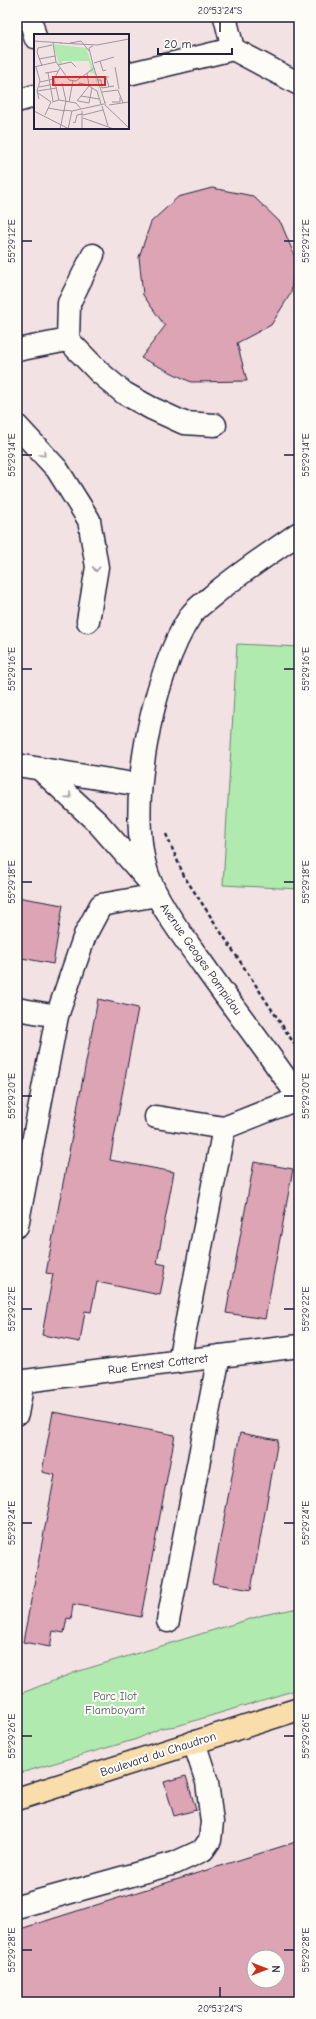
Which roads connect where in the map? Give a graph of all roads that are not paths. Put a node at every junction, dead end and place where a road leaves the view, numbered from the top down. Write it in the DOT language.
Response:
graph roads {
  1 [pos="30,17"];
  2 [pos="224,17"];
  3 [pos="34,34"];
  4 [pos="233,49"];
  5 [pos="129,74"];
  6 [pos="299,84"];
  7 [pos="34,96"];
  8 [pos="17,101"];
  9 [pos="93,255"];
  10 [pos="68,340"];
  11 [pos="17,350"];
  12 [pos="215,425"];
  13 [pos="17,426"];
  14 [pos="299,533"];
  15 [pos="88,621"];
  16 [pos="17,765"];
  17 [pos="40,769"];
  18 [pos="140,786"];
  19 [pos="154,889"];
  20 [pos="17,1009"];
  21 [pos="57,1016"];
  22 [pos="298,1096"];
  23 [pos="156,1117"];
  24 [pos="224,1128"];
  25 [pos="17,1226"];
  26 [pos="299,1346"];
  27 [pos="219,1356"];
  28 [pos="180,1361"];
  29 [pos="20,1381"];
  30 [pos="17,1414"];
  31 [pos="168,1621"];
  32 [pos="299,1709"];
  33 [pos="194,1742"];
  34 [pos="17,1799"];
  35 [pos="17,1907"];
  1 -- 3 [label="street"];
  2 -- 4 [label="street"];
  4 -- 5 [label="street"];
  4 -- 6 [label="street"];
  7 -- 8 [label="street"];
  9 -- 10 [label="street"];
  10 -- 11 [label="street"];
  10 -- 12 [label="street"];
  13 -- 15 [label="street, one-way"];
  14 -- 18 [label="street, Avenue Geoges Pompidou"];
  16 -- 17 [label="street"];
  17 -- 18 [label="street"];
  17 -- 19 [label="street, one-way"];
  18 -- 19 [label="street, Avenue Geoges Pompidou"];
  19 -- 21 [label="street"];
  19 -- 22 [label="street, Avenue Geoges Pompidou"];
  20 -- 21 [label="street"];
  21 -- 25 [label="street"];
  22 -- 24 [label="street"];
  23 -- 24 [label="street"];
  24 -- 28 [label="street"];
  26 -- 27 [label="street, Rue Ernest Cotteret"];
  27 -- 28 [label="street, Rue Ernest Cotteret"];
  27 -- 31 [label="street"];
  28 -- 29 [label="street, Rue Ernest Cotteret"];
  29 -- 30 [label="street"];
  32 -- 33 [label="main road, Boulevard du Chaudron"];
  33 -- 34 [label="main road, Boulevard du Chaudron"];
  33 -- 35 [label="street"];
}
